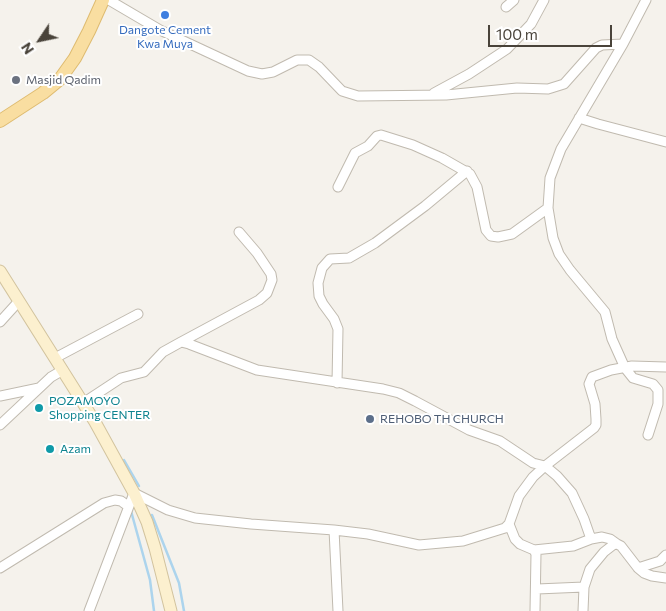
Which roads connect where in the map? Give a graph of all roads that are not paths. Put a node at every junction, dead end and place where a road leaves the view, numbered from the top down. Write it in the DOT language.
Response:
graph roads {
  1 [pos="103,0"];
  2 [pos="109,0"];
  3 [pos="514,0"];
  4 [pos="646,0"];
  5 [pos="542,1"];
  6 [pos="506,7"];
  7 [pos="623,44"];
  8 [pos="432,95"];
  9 [pos="579,118"];
  10 [pos="0,121"];
  11 [pos="666,142"];
  12 [pos="467,171"];
  13 [pos="338,187"];
  14 [pos="548,208"];
  15 [pos="239,232"];
  16 [pos="0,271"];
  17 [pos="19,301"];
  18 [pos="138,314"];
  19 [pos="0,322"];
  20 [pos="181,342"];
  21 [pos="56,358"];
  22 [pos="666,367"];
  23 [pos="625,368"];
  24 [pos="63,370"];
  25 [pos="337,382"];
  26 [pos="39,388"];
  27 [pos="0,396"];
  28 [pos="83,403"];
  29 [pos="0,425"];
  30 [pos="648,435"];
  31 [pos="545,466"];
  32 [pos="134,493"];
  33 [pos="128,506"];
  34 [pos="509,524"];
  35 [pos="334,530"];
  36 [pos="591,539"];
  37 [pos="617,544"];
  38 [pos="534,550"];
  39 [pos="666,555"];
  40 [pos="0,568"];
  41 [pos="638,568"];
  42 [pos="666,578"];
  43 [pos="584,588"];
  44 [pos="536,589"];
  45 [pos="89,611"];
  46 [pos="170,611"];
  47 [pos="338,611"];
  48 [pos="535,611"];
  49 [pos="583,611"];
  1 -- 10 [label="main road"];
  2 -- 8 [label="street"];
  3 -- 6 [label="street"];
  4 -- 7 [label="street"];
  5 -- 8 [label="street"];
  7 -- 8 [label="street"];
  7 -- 9 [label="street"];
  9 -- 11 [label="street"];
  9 -- 14 [label="street"];
  12 -- 13 [label="street"];
  12 -- 14 [label="street"];
  12 -- 25 [label="street"];
  14 -- 23 [label="street"];
  15 -- 20 [label="street"];
  16 -- 17 [label="main road"];
  17 -- 19 [label="street"];
  17 -- 21 [label="main road"];
  18 -- 21 [label="street"];
  20 -- 25 [label="street"];
  20 -- 28 [label="street"];
  21 -- 24 [label="main road"];
  22 -- 23 [label="street"];
  23 -- 30 [label="street"];
  23 -- 31 [label="street"];
  24 -- 26 [label="street"];
  24 -- 28 [label="main road"];
  25 -- 31 [label="street"];
  26 -- 27 [label="street"];
  26 -- 29 [label="street"];
  28 -- 32 [label="main road"];
  31 -- 34 [label="street"];
  31 -- 36 [label="street"];
  32 -- 33 [label="street"];
  32 -- 35 [label="street"];
  32 -- 46 [label="main road"];
  33 -- 40 [label="street"];
  33 -- 45 [label="street"];
  34 -- 35 [label="street"];
  34 -- 38 [label="street"];
  35 -- 47 [label="street"];
  36 -- 37 [label="street"];
  36 -- 38 [label="street"];
  37 -- 41 [label="street"];
  37 -- 43 [label="street"];
  38 -- 44 [label="street"];
  39 -- 41 [label="street"];
  41 -- 42 [label="street"];
  43 -- 44 [label="street"];
  43 -- 49 [label="street"];
  44 -- 48 [label="street"];
}
